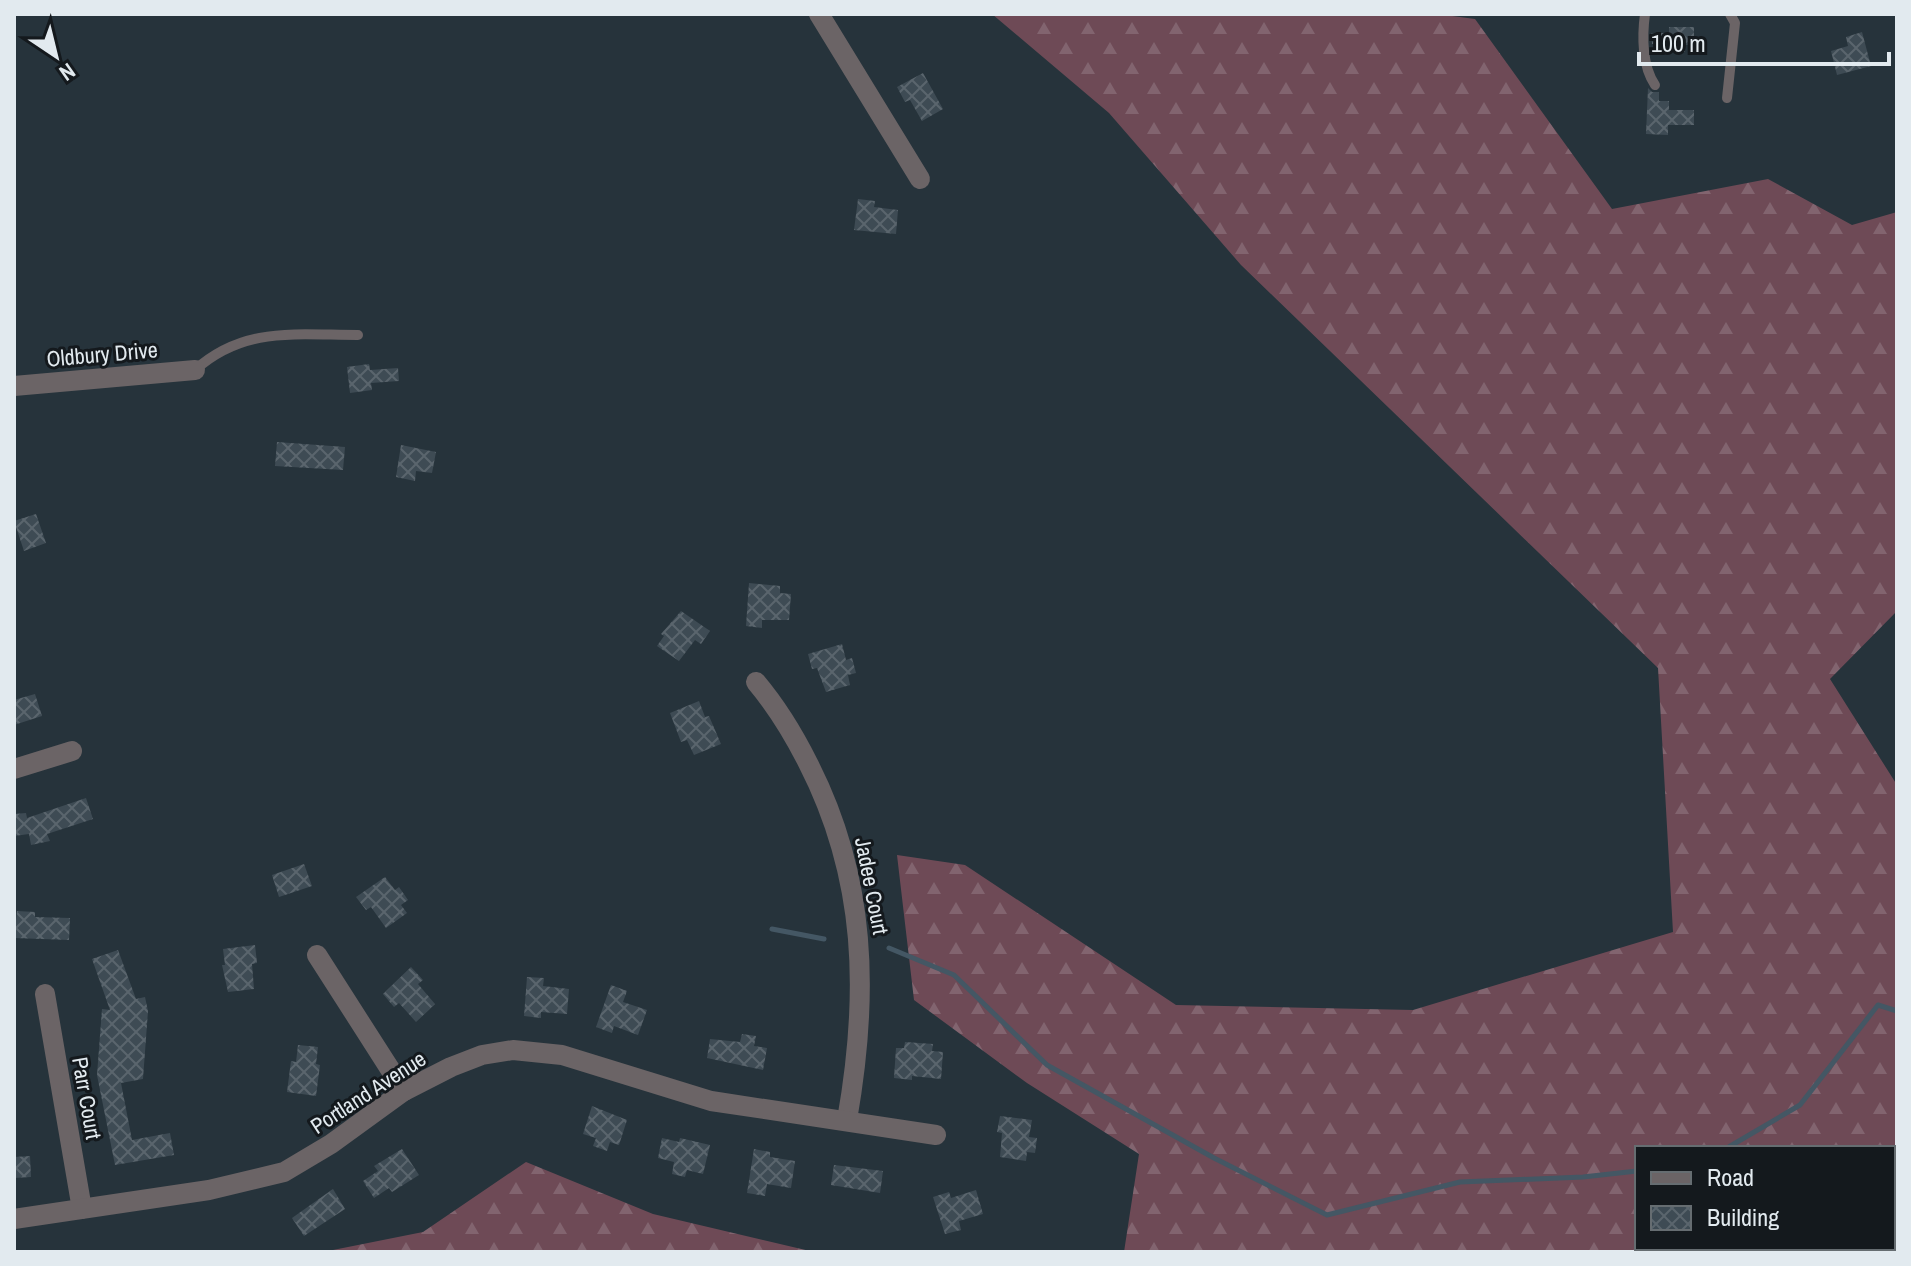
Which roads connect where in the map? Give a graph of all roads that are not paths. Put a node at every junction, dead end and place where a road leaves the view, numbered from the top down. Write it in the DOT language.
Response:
graph roads {
  1 [pos="819,14"];
  2 [pos="1645,14"];
  3 [pos="1730,14"];
  4 [pos="1655,85"];
  5 [pos="1727,98"];
  6 [pos="920,179"];
  7 [pos="358,335"];
  8 [pos="195,370"];
  9 [pos="14,386"];
  10 [pos="756,682"];
  11 [pos="72,751"];
  12 [pos="14,769"];
  13 [pos="317,955"];
  14 [pos="45,994"];
  15 [pos="404,1091"];
  16 [pos="847,1120"];
  17 [pos="936,1135"];
  18 [pos="82,1209"];
  19 [pos="14,1219"];
  1 -- 6 [label="street"];
  2 -- 4 [label="lane"];
  3 -- 5 [label="lane"];
  7 -- 8 [label="lane"];
  8 -- 9 [label="street, Oldbury Drive"];
  10 -- 16 [label="street, Jadee Court"];
  11 -- 12 [label="street"];
  13 -- 15 [label="street"];
  14 -- 18 [label="street, Parr Court"];
  15 -- 16 [label="street, Portland Avenue"];
  15 -- 18 [label="street, Portland Avenue"];
  16 -- 17 [label="street, Portland Avenue"];
  18 -- 19 [label="street, Portland Avenue"];
}
